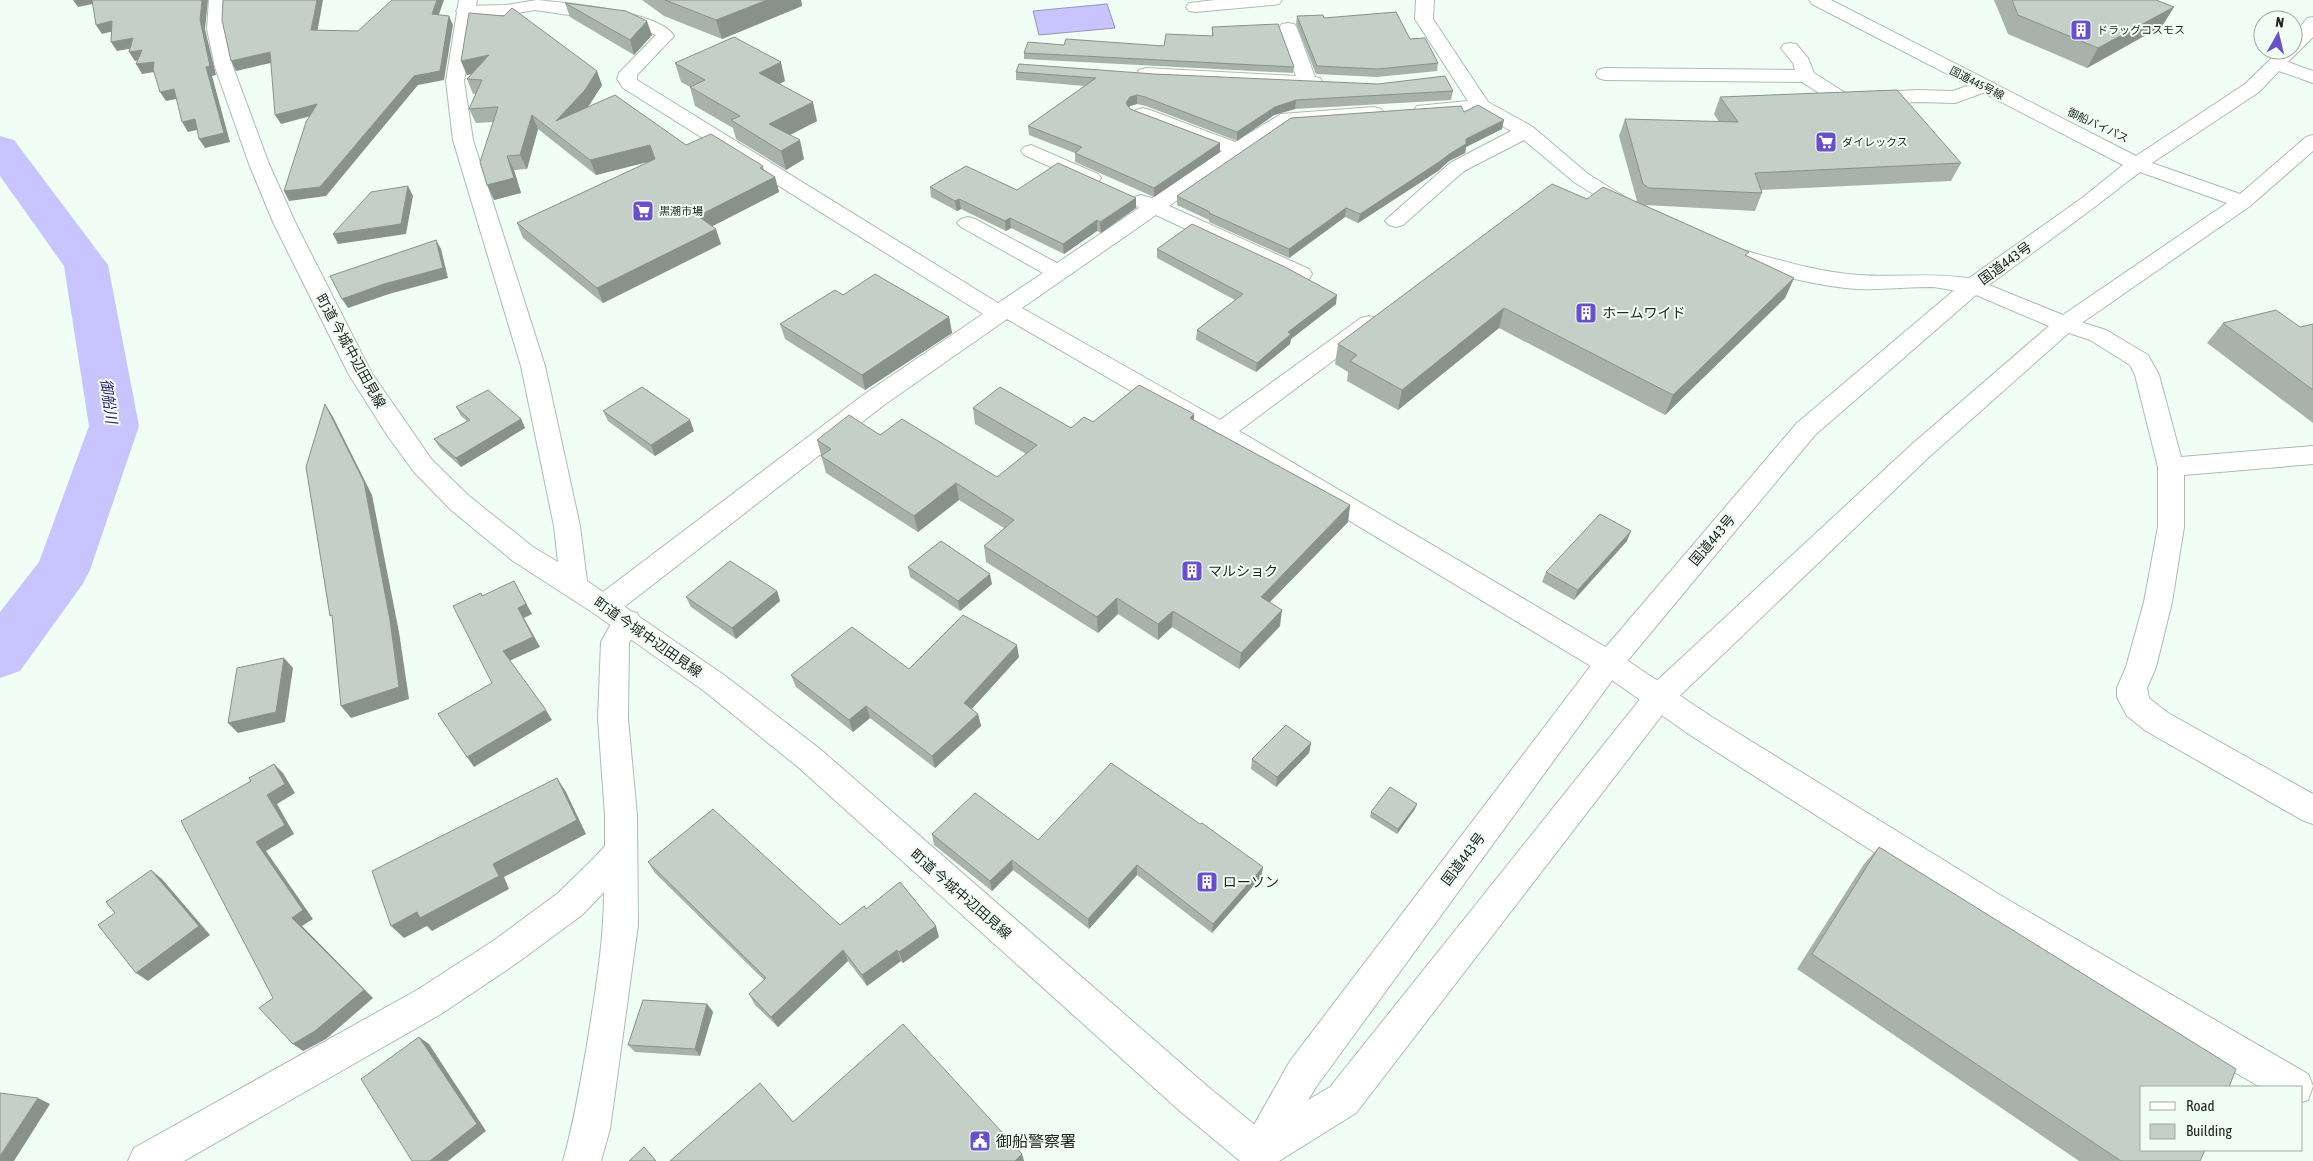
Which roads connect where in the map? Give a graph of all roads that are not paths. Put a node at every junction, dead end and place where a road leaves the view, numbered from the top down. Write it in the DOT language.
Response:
graph roads {
  1 [pos="218,0"];
  2 [pos="1273,0"];
  3 [pos="1425,0"];
  4 [pos="1818,0"];
  5 [pos="1852,0"];
  6 [pos="467,5"];
  7 [pos="1195,7"];
  8 [pos="2313,22"];
  9 [pos="1288,28"];
  10 [pos="2303,37"];
  11 [pos="1790,48"];
  12 [pos="2280,60"];
  13 [pos="2276,64"];
  14 [pos="1126,73"];
  15 [pos="1605,74"];
  16 [pos="1461,76"];
  17 [pos="1806,76"];
  18 [pos="2313,77"];
  19 [pos="1442,78"];
  20 [pos="1307,81"];
  21 [pos="1334,83"];
  22 [pos="1984,86"];
  23 [pos="1481,106"];
  24 [pos="1138,112"];
  25 [pos="1526,131"];
  26 [pos="2313,142"];
  27 [pos="1238,150"];
  28 [pos="2141,150"];
  29 [pos="1031,151"];
  30 [pos="2243,202"];
  31 [pos="1155,208"];
  32 [pos="1644,216"];
  33 [pos="1396,221"];
  34 [pos="968,223"];
  35 [pos="1716,249"];
  36 [pos="1059,273"];
  37 [pos="1301,274"];
  38 [pos="1973,286"];
  39 [pos="1387,309"];
  40 [pos="1003,312"];
  41 [pos="2065,324"];
  42 [pos="1221,432"];
  43 [pos="2313,455"];
  44 [pos="2171,468"];
  45 [pos="574,588"];
  46 [pos="616,614"];
  47 [pos="1609,663"];
  48 [pos="1659,697"];
  49 [pos="2313,810"];
  50 [pos="622,849"];
  51 [pos="2293,1086"];
  52 [pos="1260,1158"];
  53 [pos="147,1161"];
  54 [pos="582,1161"];
  1 -- 45 [label="main road, 町道 今城中辺田見線"];
  2 -- 7 [label="main road"];
  3 -- 16 [label="main road"];
  4 -- 22 [label="main road, 国道445号線"];
  5 -- 28 [label="main road, 御船バイパス"];
  6 -- 40 [label="main road"];
  6 -- 45 [label="main road"];
  8 -- 10 [label="main road, 国道443号"];
  9 -- 20 [label="main road"];
  11 -- 17 [label="main road"];
  12 -- 13 [label="main road, 国道443号"];
  13 -- 18 [label="main road"];
  13 -- 28 [label="main road, 国道443号"];
  14 -- 20 [label="main road"];
  15 -- 17 [label="main road"];
  16 -- 19 [label="main road"];
  16 -- 23 [label="main road"];
  17 -- 22 [label="main road"];
  20 -- 21 [label="main road"];
  22 -- 28 [label="main road, 国道445号線"];
  23 -- 25 [label="main road"];
  23 -- 27 [label="main road"];
  24 -- 27 [label="main road"];
  25 -- 32 [label="main road"];
  25 -- 33 [label="main road"];
  26 -- 30 [label="main road"];
  27 -- 31 [label="main road"];
  28 -- 30 [label="main road, 御船バイパス"];
  28 -- 38 [label="main road, 国道443号"];
  29 -- 31 [label="main road"];
  30 -- 41 [label="main road"];
  31 -- 36 [label="main road"];
  31 -- 37 [label="main road"];
  34 -- 36 [label="main road"];
  35 -- 38 [label="main road"];
  36 -- 40 [label="main road"];
  38 -- 41 [label="main road"];
  38 -- 47 [label="main road, 国道443号"];
  39 -- 42 [label="main road"];
  40 -- 42 [label="main road"];
  40 -- 46 [label="main road"];
  41 -- 44 [label="main road"];
  41 -- 48 [label="main road"];
  42 -- 47 [label="main road"];
  43 -- 44 [label="main road"];
  44 -- 49 [label="main road"];
  45 -- 46 [label="main road, 町道 今城中辺田見線"];
  46 -- 50 [label="main road"];
  46 -- 52 [label="main road, 町道 今城中辺田見線"];
  47 -- 48 [label="main road"];
  47 -- 52 [label="main road, 国道443号"];
  48 -- 51 [label="main road"];
  48 -- 52 [label="main road"];
  50 -- 53 [label="main road"];
  50 -- 54 [label="main road"];
}
